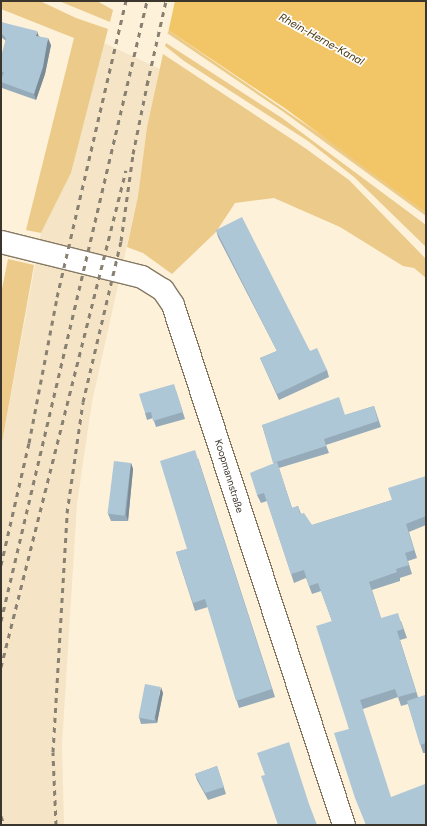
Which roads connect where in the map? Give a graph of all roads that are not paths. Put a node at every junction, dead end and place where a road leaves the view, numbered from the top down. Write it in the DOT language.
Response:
graph roads {
  1 [pos="1,242"];
  2 [pos="344,825"];
  1 -- 2 [label="street, Koopmannstraße"];
}
